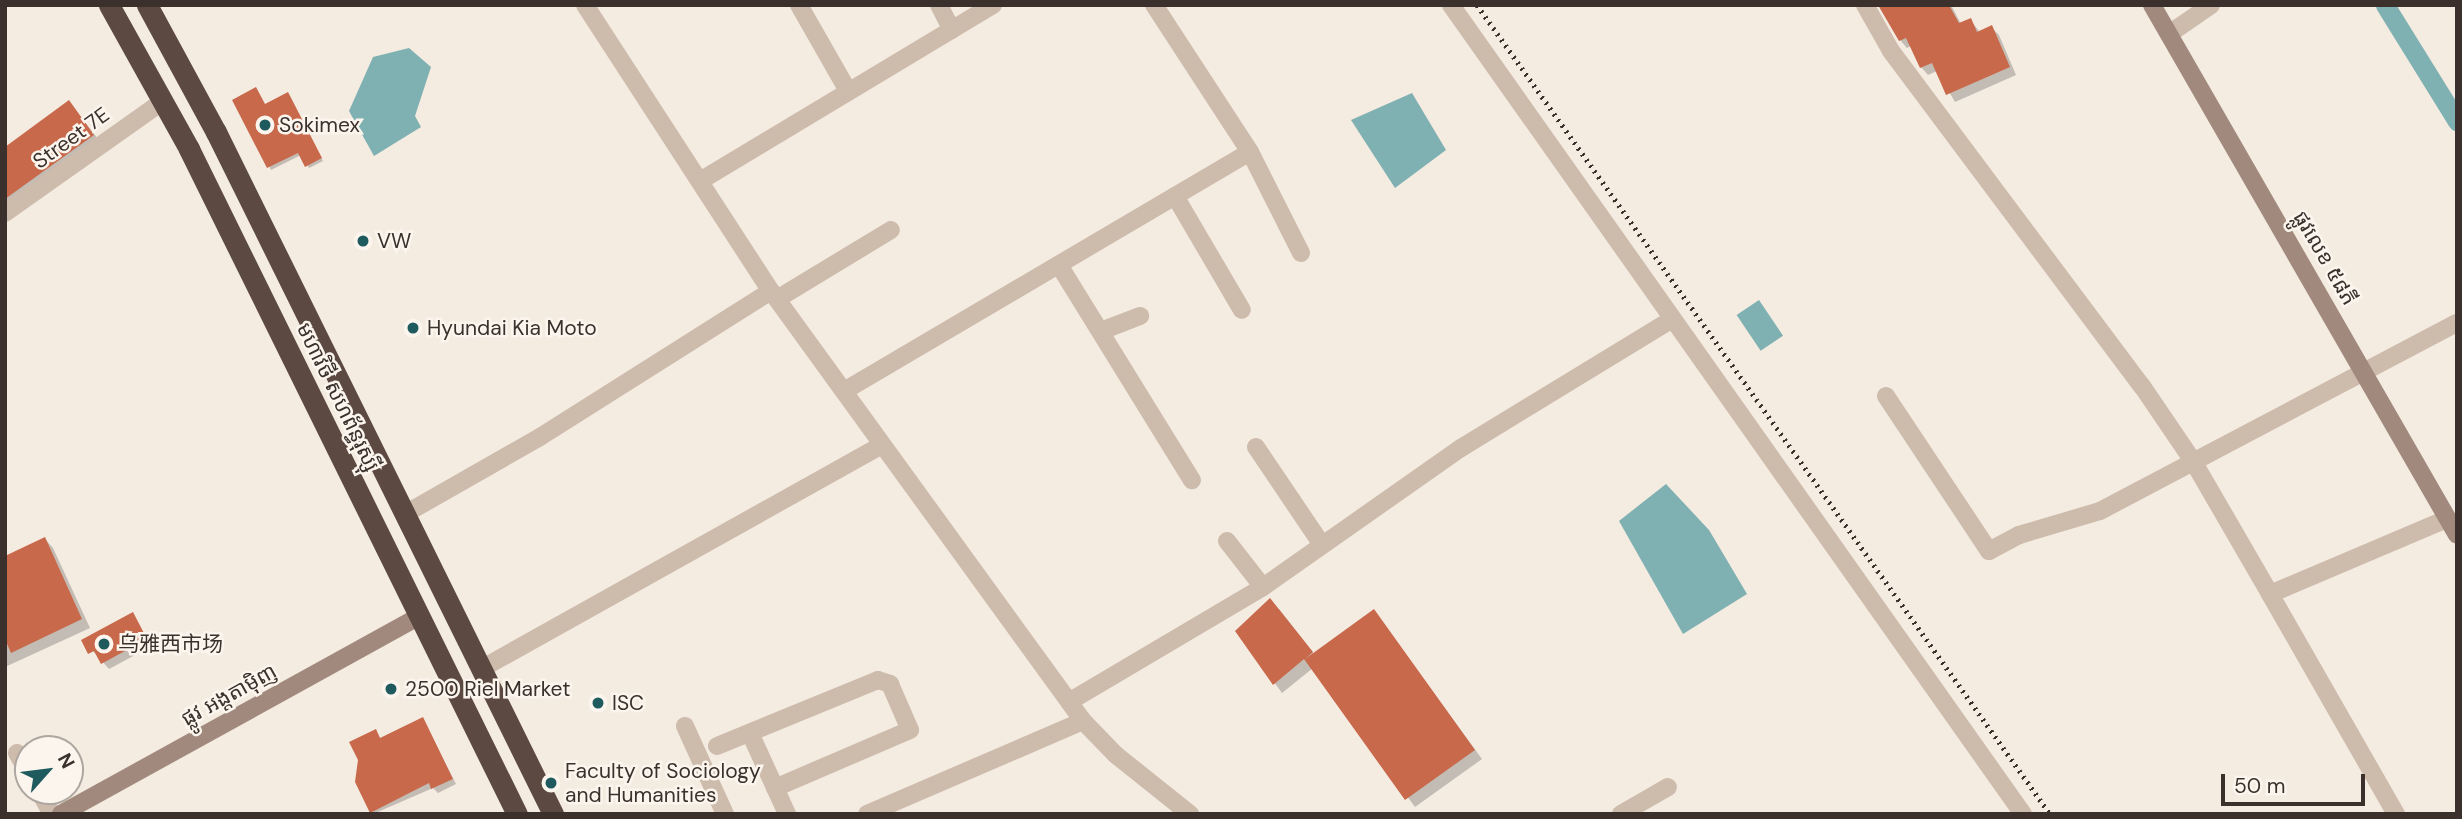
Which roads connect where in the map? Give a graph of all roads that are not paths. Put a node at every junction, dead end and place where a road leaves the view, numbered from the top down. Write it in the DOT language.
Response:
graph roads {
  1 [pos="109,5"];
  2 [pos="147,5"];
  3 [pos="585,5"];
  4 [pos="799,5"];
  5 [pos="939,5"];
  6 [pos="993,5"];
  7 [pos="1154,5"];
  8 [pos="1451,5"];
  9 [pos="1865,5"];
  10 [pos="2152,5"];
  11 [pos="2211,5"];
  12 [pos="952,30"];
  13 [pos="2169,34"];
  14 [pos="847,89"];
  15 [pos="163,101"];
  16 [pos="1250,152"];
  17 [pos="700,181"];
  18 [pos="1175,196"];
  19 [pos="5,213"];
  20 [pos="891,230"];
  21 [pos="1301,253"];
  22 [pos="1059,265"];
  23 [pos="774,295"];
  24 [pos="1242,310"];
  25 [pos="1140,316"];
  26 [pos="1672,319"];
  27 [pos="2457,323"];
  28 [pos="1101,331"];
  29 [pos="2364,372"];
  30 [pos="339,381"];
  31 [pos="844,391"];
  32 [pos="310,394"];
  33 [pos="1886,396"];
  34 [pos="881,445"];
  35 [pos="1256,447"];
  36 [pos="2193,461"];
  37 [pos="1192,480"];
  38 [pos="405,514"];
  39 [pos="2447,519"];
  40 [pos="2457,535"];
  41 [pos="1227,541"];
  42 [pos="1322,545"];
  43 [pos="1263,587"];
  44 [pos="2270,594"];
  45 [pos="419,616"];
  46 [pos="481,669"];
  47 [pos="1072,700"];
  48 [pos="1083,721"];
  49 [pos="685,726"];
  50 [pos="750,733"];
  51 [pos="717,746"];
  52 [pos="1668,787"];
  53 [pos="775,788"];
  54 [pos="61,814"];
  55 [pos="517,814"];
  56 [pos="553,814"];
  57 [pos="725,814"];
  58 [pos="787,814"];
  59 [pos="867,814"];
  60 [pos="1190,814"];
  61 [pos="1620,814"];
  62 [pos="2023,814"];
  63 [pos="2396,814"];
  1 -- 15 [label="highway, មហាវិថី សហព័ន្ធរុស្ស៊ី"];
  2 -- 30 [label="highway, មហាវិថី សហព័ន្ធរុស្ស៊ី"];
  3 -- 17 [label="street"];
  4 -- 14 [label="street"];
  5 -- 12 [label="street"];
  6 -- 12 [label="street"];
  7 -- 16 [label="street"];
  8 -- 26 [label="street"];
  9 -- 36 [label="street"];
  10 -- 13 [label="street, ផ្លូវលេខ ៥៨ភី"];
  11 -- 13 [label="street"];
  12 -- 14 [label="street"];
  13 -- 29 [label="street, ផ្លូវលេខ ៥៨ភី"];
  14 -- 17 [label="street"];
  15 -- 19 [label="street, Street 7E"];
  15 -- 32 [label="highway, មហាវិថី សហព័ន្ធរុស្ស៊ី"];
  16 -- 18 [label="street"];
  16 -- 21 [label="street"];
  17 -- 23 [label="street"];
  18 -- 22 [label="street"];
  18 -- 24 [label="street"];
  20 -- 23 [label="street"];
  22 -- 28 [label="street"];
  22 -- 31 [label="street"];
  23 -- 31 [label="street"];
  23 -- 38 [label="street"];
  25 -- 28 [label="street"];
  26 -- 42 [label="street"];
  26 -- 62 [label="street"];
  27 -- 29 [label="street"];
  28 -- 37 [label="street"];
  29 -- 36 [label="street"];
  29 -- 39 [label="street, ផ្លូវលេខ ៥៨ភី"];
  30 -- 32 [label="highway"];
  30 -- 38 [label="highway, មហាវិថី សហព័ន្ធរុស្ស៊ី"];
  31 -- 34 [label="street"];
  32 -- 45 [label="highway, មហាវិថី សហព័ន្ធរុស្ស៊ី"];
  33 -- 36 [label="street"];
  34 -- 46 [label="street"];
  34 -- 47 [label="street"];
  35 -- 42 [label="street"];
  36 -- 44 [label="street"];
  38 -- 46 [label="highway, មហាវិថី សហព័ន្ធរុស្ស៊ី"];
  39 -- 40 [label="street, ផ្លូវលេខ ៥៨ភី"];
  39 -- 44 [label="street"];
  41 -- 43 [label="street"];
  42 -- 43 [label="street"];
  43 -- 47 [label="street"];
  44 -- 63 [label="street"];
  45 -- 54 [label="street, ផ្លូវ អង្តតាម៉ិញ"];
  45 -- 55 [label="highway, មហាវិថី សហព័ន្ធរុស្ស៊ី"];
  46 -- 56 [label="highway, មហាវិថី សហព័ន្ធរុស្ស៊ី"];
  47 -- 48 [label="street"];
  48 -- 59 [label="street"];
  48 -- 60 [label="street"];
  49 -- 57 [label="street"];
  50 -- 51 [label="street"];
  50 -- 53 [label="street"];
  50 -- 53 [label="street"];
  52 -- 61 [label="street"];
  53 -- 58 [label="street"];
}
